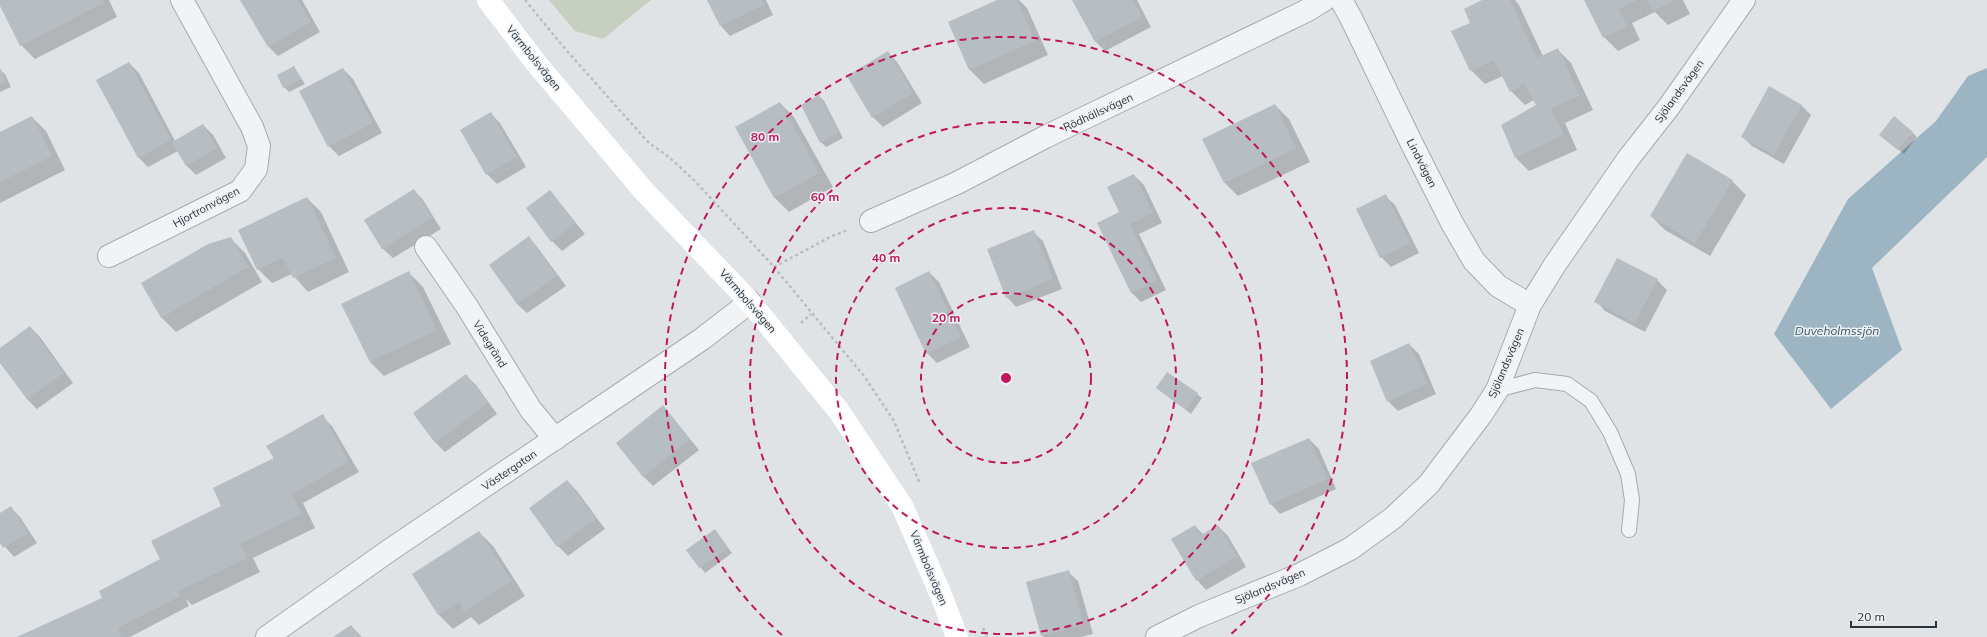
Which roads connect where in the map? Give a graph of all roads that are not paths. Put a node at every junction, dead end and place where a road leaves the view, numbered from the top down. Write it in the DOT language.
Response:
graph roads {
  1 [pos="182,0"];
  2 [pos="488,0"];
  3 [pos="1324,0"];
  4 [pos="1341,0"];
  5 [pos="1744,0"];
  6 [pos="871,221"];
  7 [pos="426,247"];
  8 [pos="109,256"];
  9 [pos="750,302"];
  10 [pos="1530,305"];
  11 [pos="1497,390"];
  12 [pos="555,440"];
  13 [pos="1629,530"];
  14 [pos="267,637"];
  15 [pos="957,637"];
  16 [pos="1159,637"];
  1 -- 8 [label="street, Hjortronvägen"];
  2 -- 9 [label="street, Värmbolsvägen"];
  3 -- 6 [label="street, Rödhällsvägen"];
  4 -- 10 [label="street, Lindvägen"];
  5 -- 10 [label="street, Sjölandsvägen"];
  7 -- 12 [label="street, Videgränd"];
  9 -- 12 [label="street, Västergatan"];
  9 -- 15 [label="street, Värmbolsvägen"];
  10 -- 11 [label="street, Sjölandsvägen"];
  11 -- 13 [label="lane"];
  11 -- 16 [label="street, Sjölandsvägen"];
  12 -- 14 [label="street, Västergatan"];
}
